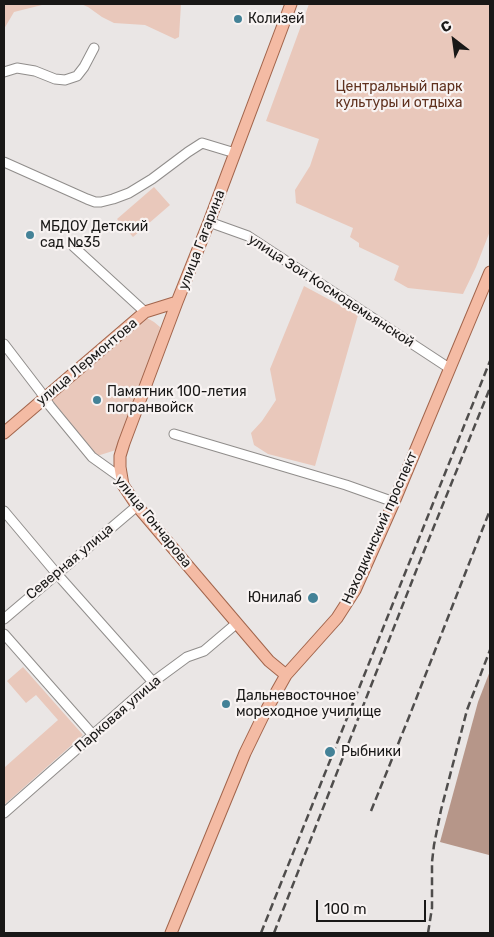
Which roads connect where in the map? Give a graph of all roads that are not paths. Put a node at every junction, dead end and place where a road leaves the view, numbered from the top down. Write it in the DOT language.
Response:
graph roads {
  1 [pos="291,4"];
  2 [pos="94,48"];
  3 [pos="4,72"];
  4 [pos="235,153"];
  5 [pos="4,162"];
  6 [pos="209,222"];
  7 [pos="72,246"];
  8 [pos="490,272"];
  9 [pos="177,302"];
  10 [pos="145,312"];
  11 [pos="4,344"];
  12 [pos="450,368"];
  13 [pos="44,399"];
  14 [pos="4,433"];
  15 [pos="174,434"];
  16 [pos="120,477"];
  17 [pos="394,502"];
  18 [pos="137,506"];
  19 [pos="4,511"];
  20 [pos="57,574"];
  21 [pos="4,618"];
  22 [pos="237,623"];
  23 [pos="4,634"];
  24 [pos="286,675"];
  25 [pos="154,682"];
  26 [pos="93,735"];
  27 [pos="4,813"];
  28 [pos="171,933"];
  1 -- 4 [label="main road, улица Гагарина"];
  2 -- 3 [label="street"];
  4 -- 5 [label="street"];
  4 -- 6 [label="main road, улица Гагарина"];
  6 -- 9 [label="main road, улица Гагарина"];
  6 -- 12 [label="street, улица Зои Космодемьянской"];
  7 -- 10 [label="street"];
  8 -- 12 [label="main road, Находкинский проспект"];
  9 -- 10 [label="main road, улица Лермонтова"];
  9 -- 16 [label="main road, улица Гагарина"];
  10 -- 13 [label="main road, улица Лермонтова"];
  11 -- 13 [label="street, улица Гончарова"];
  12 -- 17 [label="main road, Находкинский проспект"];
  13 -- 14 [label="main road, улица Лермонтова"];
  13 -- 16 [label="street, улица Гончарова"];
  15 -- 17 [label="street"];
  16 -- 18 [label="main road, улица Гончарова"];
  17 -- 24 [label="main road, Находкинский проспект"];
  18 -- 20 [label="street, Северная улица"];
  18 -- 22 [label="main road, улица Гончарова"];
  19 -- 20 [label="street"];
  20 -- 21 [label="street, Северная улица"];
  20 -- 25 [label="street"];
  22 -- 24 [label="main road, улица Гончарова"];
  22 -- 25 [label="street, Парковая улица"];
  23 -- 26 [label="street"];
  24 -- 28 [label="main road, Находкинский проспект"];
  25 -- 26 [label="street, Парковая улица"];
  26 -- 27 [label="street, Парковая улица"];
}
